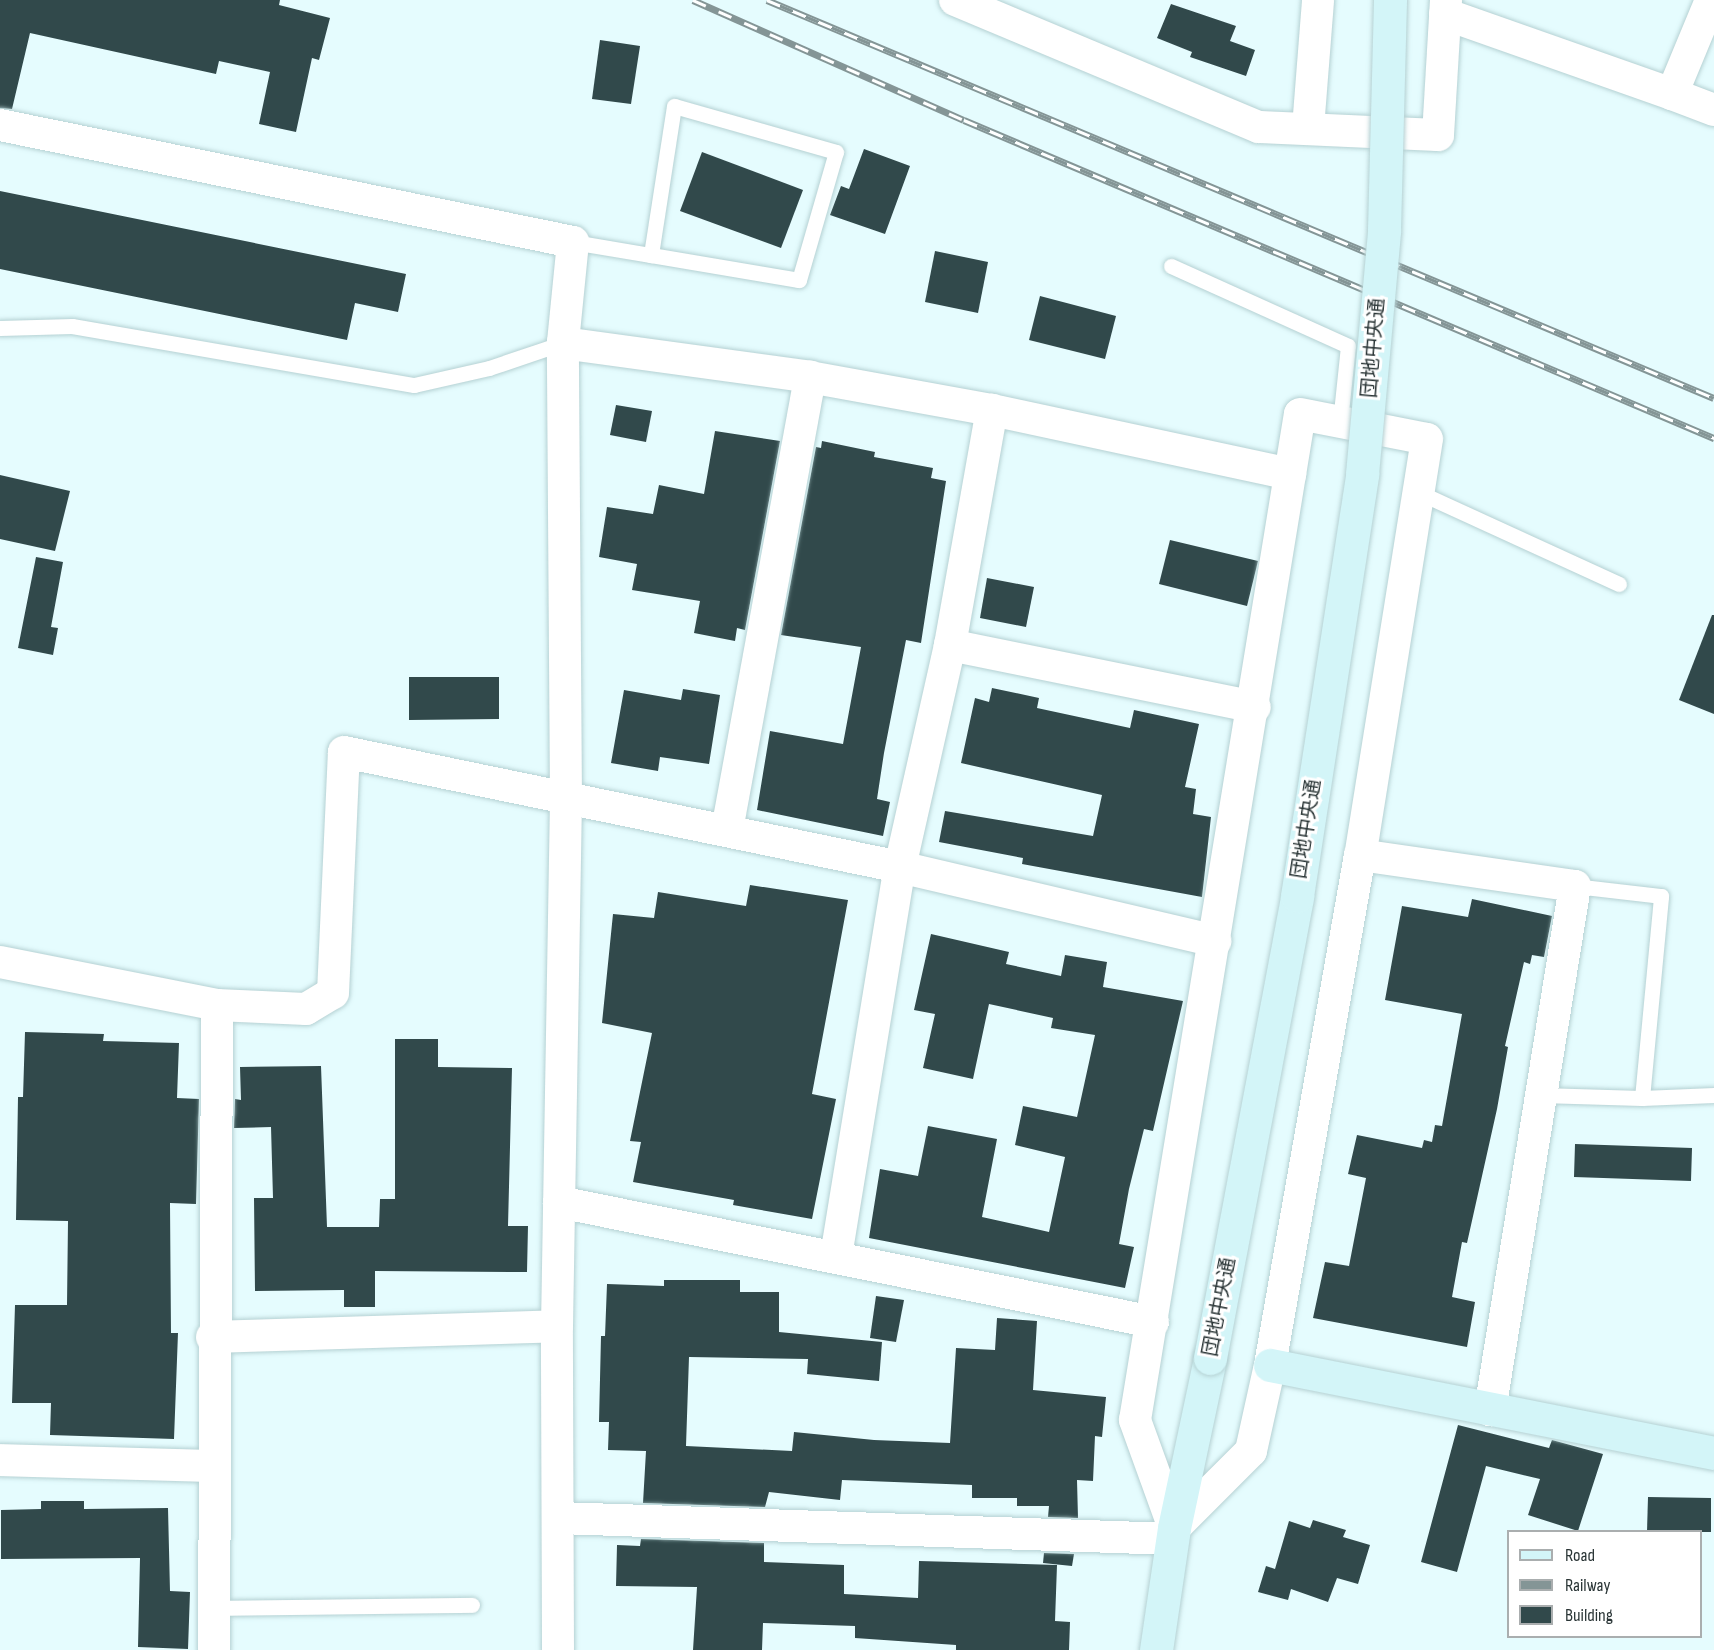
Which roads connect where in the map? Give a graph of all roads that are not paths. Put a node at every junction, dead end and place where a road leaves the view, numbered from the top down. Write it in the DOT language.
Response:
graph roads {
  1 [pos="955,0"];
  2 [pos="1318,0"];
  3 [pos="1390,0"];
  4 [pos="1711,0"];
  5 [pos="1445,7"];
  6 [pos="1672,94"];
  7 [pos="1714,110"];
  8 [pos="0,125"];
  9 [pos="1308,128"];
  10 [pos="573,243"];
  11 [pos="651,255"];
  12 [pos="1170,266"];
  13 [pos="0,328"];
  14 [pos="563,343"];
  15 [pos="810,377"];
  16 [pos="992,410"];
  17 [pos="1340,422"];
  18 [pos="1290,474"];
  19 [pos="1418,492"];
  20 [pos="1619,584"];
  21 [pos="950,645"];
  22 [pos="1255,707"];
  23 [pos="566,799"];
  24 [pos="727,830"];
  25 [pos="1360,855"];
  26 [pos="900,867"];
  27 [pos="1575,886"];
  28 [pos="1215,941"];
  29 [pos="0,962"];
  30 [pos="217,1005"];
  31 [pos="1540,1095"];
  32 [pos="1714,1095"];
  33 [pos="1642,1098"];
  34 [pos="560,1202"];
  35 [pos="836,1256"];
  36 [pos="1153,1322"];
  37 [pos="556,1326"];
  38 [pos="212,1337"];
  39 [pos="1270,1365"];
  40 [pos="1490,1410"];
  41 [pos="1714,1453"];
  42 [pos="0,1460"];
  43 [pos="213,1466"];
  44 [pos="559,1518"];
  45 [pos="1173,1534"];
  46 [pos="472,1605"];
  47 [pos="215,1608"];
  48 [pos="214,1650"];
  49 [pos="558,1650"];
  50 [pos="1156,1650"];
  1 -- 9 [label="street"];
  2 -- 9 [label="street"];
  3 -- 45 [label="street, 団地中央通, bridge"];
  4 -- 6 [label="street"];
  5 -- 6 [label="street"];
  5 -- 9 [label="street"];
  6 -- 7 [label="street"];
  8 -- 10 [label="street"];
  10 -- 11 [label="lane"];
  10 -- 14 [label="street"];
  11 -- 11 [label="lane"];
  12 -- 17 [label="lane"];
  13 -- 14 [label="lane"];
  14 -- 15 [label="street"];
  14 -- 23 [label="street"];
  15 -- 16 [label="street"];
  15 -- 24 [label="street"];
  16 -- 18 [label="street"];
  16 -- 21 [label="street"];
  17 -- 18 [label="street"];
  17 -- 19 [label="street"];
  18 -- 22 [label="street"];
  19 -- 20 [label="lane"];
  19 -- 25 [label="street"];
  21 -- 22 [label="street"];
  21 -- 26 [label="street"];
  22 -- 28 [label="street"];
  23 -- 24 [label="street"];
  23 -- 30 [label="street"];
  23 -- 34 [label="street"];
  24 -- 26 [label="street"];
  25 -- 27 [label="street"];
  25 -- 39 [label="street"];
  26 -- 28 [label="street"];
  26 -- 35 [label="street"];
  27 -- 31 [label="street"];
  27 -- 33 [label="lane"];
  28 -- 36 [label="street"];
  29 -- 30 [label="street"];
  30 -- 38 [label="street"];
  31 -- 33 [label="lane"];
  31 -- 40 [label="street"];
  32 -- 33 [label="lane"];
  34 -- 35 [label="street"];
  34 -- 37 [label="street"];
  35 -- 36 [label="street"];
  36 -- 45 [label="street"];
  37 -- 38 [label="street"];
  37 -- 44 [label="street"];
  38 -- 43 [label="street"];
  39 -- 40 [label="street"];
  39 -- 45 [label="street"];
  40 -- 41 [label="street"];
  42 -- 43 [label="street"];
  43 -- 47 [label="street"];
  44 -- 45 [label="street"];
  44 -- 49 [label="street"];
  45 -- 50 [label="street, 団地中央通"];
  46 -- 47 [label="lane"];
  47 -- 48 [label="street"];
}
